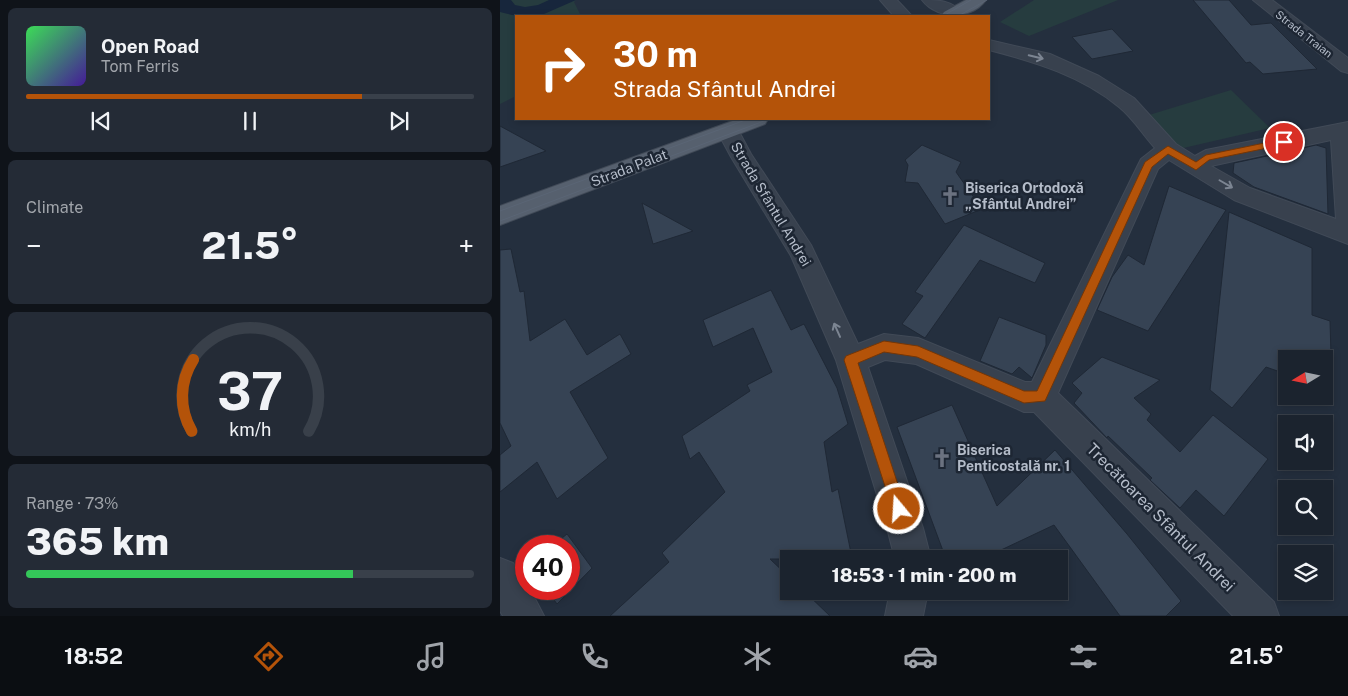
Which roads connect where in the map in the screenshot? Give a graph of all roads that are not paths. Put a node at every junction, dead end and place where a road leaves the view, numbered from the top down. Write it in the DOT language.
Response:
graph roads {
  1 [pos="888,0"];
  2 [pos="930,0"];
  3 [pos="978,0"];
  4 [pos="1261,0"];
  5 [pos="902,15"];
  6 [pos="952,15"];
  7 [pos="990,45"];
  8 [pos="1348,67"];
  9 [pos="756,120"];
  10 [pos="1345,129"];
  11 [pos="728,131"];
  12 [pos="1158,157"];
  13 [pos="1196,167"];
  14 [pos="500,216"];
  15 [pos="1348,222"];
  16 [pos="1348,234"];
  17 [pos="850,360"];
  18 [pos="1040,397"];
  19 [pos="911,550"];
  20 [pos="500,576"];
  21 [pos="907,600"];
  22 [pos="525,616"];
  23 [pos="904,616"];
  24 [pos="1260,616"];
  1 -- 5 [label="street"];
  2 -- 6 [label="street"];
  3 -- 6 [label="main road"];
  4 -- 8 [label="street, Strada Traian"];
  7 -- 12 [label="street, one-way"];
  9 -- 11 [label="main road, Strada Palat"];
  10 -- 13 [label="street"];
  10 -- 15 [label="street"];
  11 -- 14 [label="main road, Strada Palat"];
  17 -- 11 [label="street, Strada Sfântul Andrei, one-way"];
  12 -- 13 [label="street"];
  12 -- 18 [label="street"];
  13 -- 16 [label="street, one-way"];
  17 -- 18 [label="street"];
  17 -- 19 [label="street, Strada Sfântul Andrei"];
  18 -- 24 [label="street, Trecătoarea Sfântul Andrei"];
  20 -- 22 [label="street"];
  21 -- 23 [label="street"];
}
